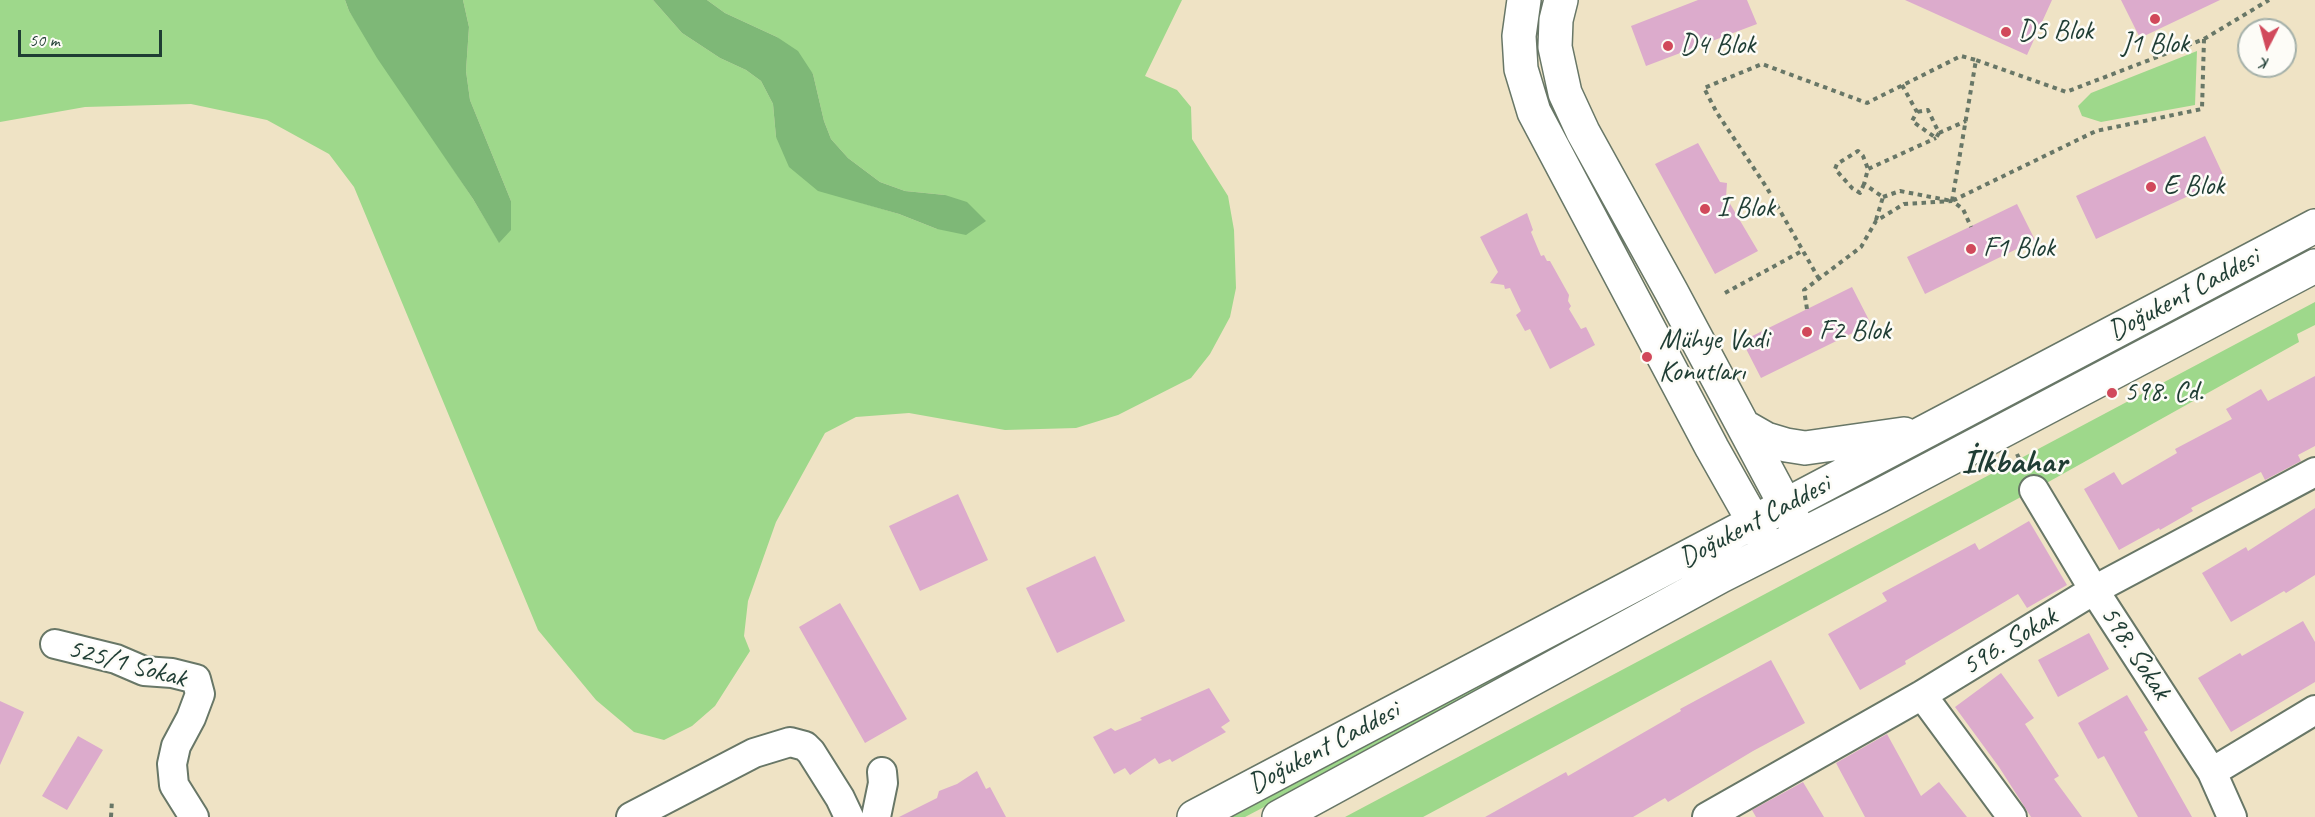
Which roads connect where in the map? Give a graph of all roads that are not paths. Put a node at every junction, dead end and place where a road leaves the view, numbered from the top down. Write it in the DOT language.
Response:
graph roads {
  1 [pos="1524,0"];
  2 [pos="1561,0"];
  3 [pos="2315,226"];
  4 [pos="2315,266"];
  5 [pos="1745,427"];
  6 [pos="1930,430"];
  7 [pos="2315,472"];
  8 [pos="2034,490"];
  9 [pos="1785,506"];
  10 [pos="1754,522"];
  11 [pos="1802,536"];
  12 [pos="1770,552"];
  13 [pos="2094,590"];
  14 [pos="55,644"];
  15 [pos="1922,695"];
  16 [pos="2315,710"];
  17 [pos="882,772"];
  18 [pos="2212,772"];
  19 [pos="1714,816"];
  20 [pos="194,817"];
  21 [pos="631,817"];
  22 [pos="849,817"];
  23 [pos="876,817"];
  24 [pos="1194,817"];
  25 [pos="1279,817"];
  26 [pos="2012,817"];
  27 [pos="2232,817"];
  1 -- 10 [label="main road"];
  2 -- 5 [label="main road"];
  3 -- 6 [label="main road, Doğukent Caddesi"];
  4 -- 11 [label="main road, Doğukent Caddesi"];
  5 -- 6 [label="main road"];
  5 -- 9 [label="main road"];
  6 -- 9 [label="main road, Doğukent Caddesi"];
  7 -- 13 [label="street, 596. Sokak"];
  8 -- 13 [label="street, 598. Sokak"];
  9 -- 10 [label="main road, Doğukent Caddesi"];
  9 -- 11 [label="main road"];
  10 -- 12 [label="main road"];
  10 -- 24 [label="main road, Doğukent Caddesi"];
  11 -- 12 [label="main road, Doğukent Caddesi"];
  12 -- 25 [label="main road, Doğukent Caddesi"];
  13 -- 15 [label="street, 596. Sokak"];
  13 -- 18 [label="street, 598. Sokak"];
  14 -- 20 [label="street, 525/1 Sokak"];
  15 -- 19 [label="street, 596. Sokak"];
  15 -- 26 [label="street"];
  16 -- 18 [label="street"];
  17 -- 23 [label="street"];
  18 -- 27 [label="street, 598. Sokak"];
  21 -- 22 [label="street"];
}
